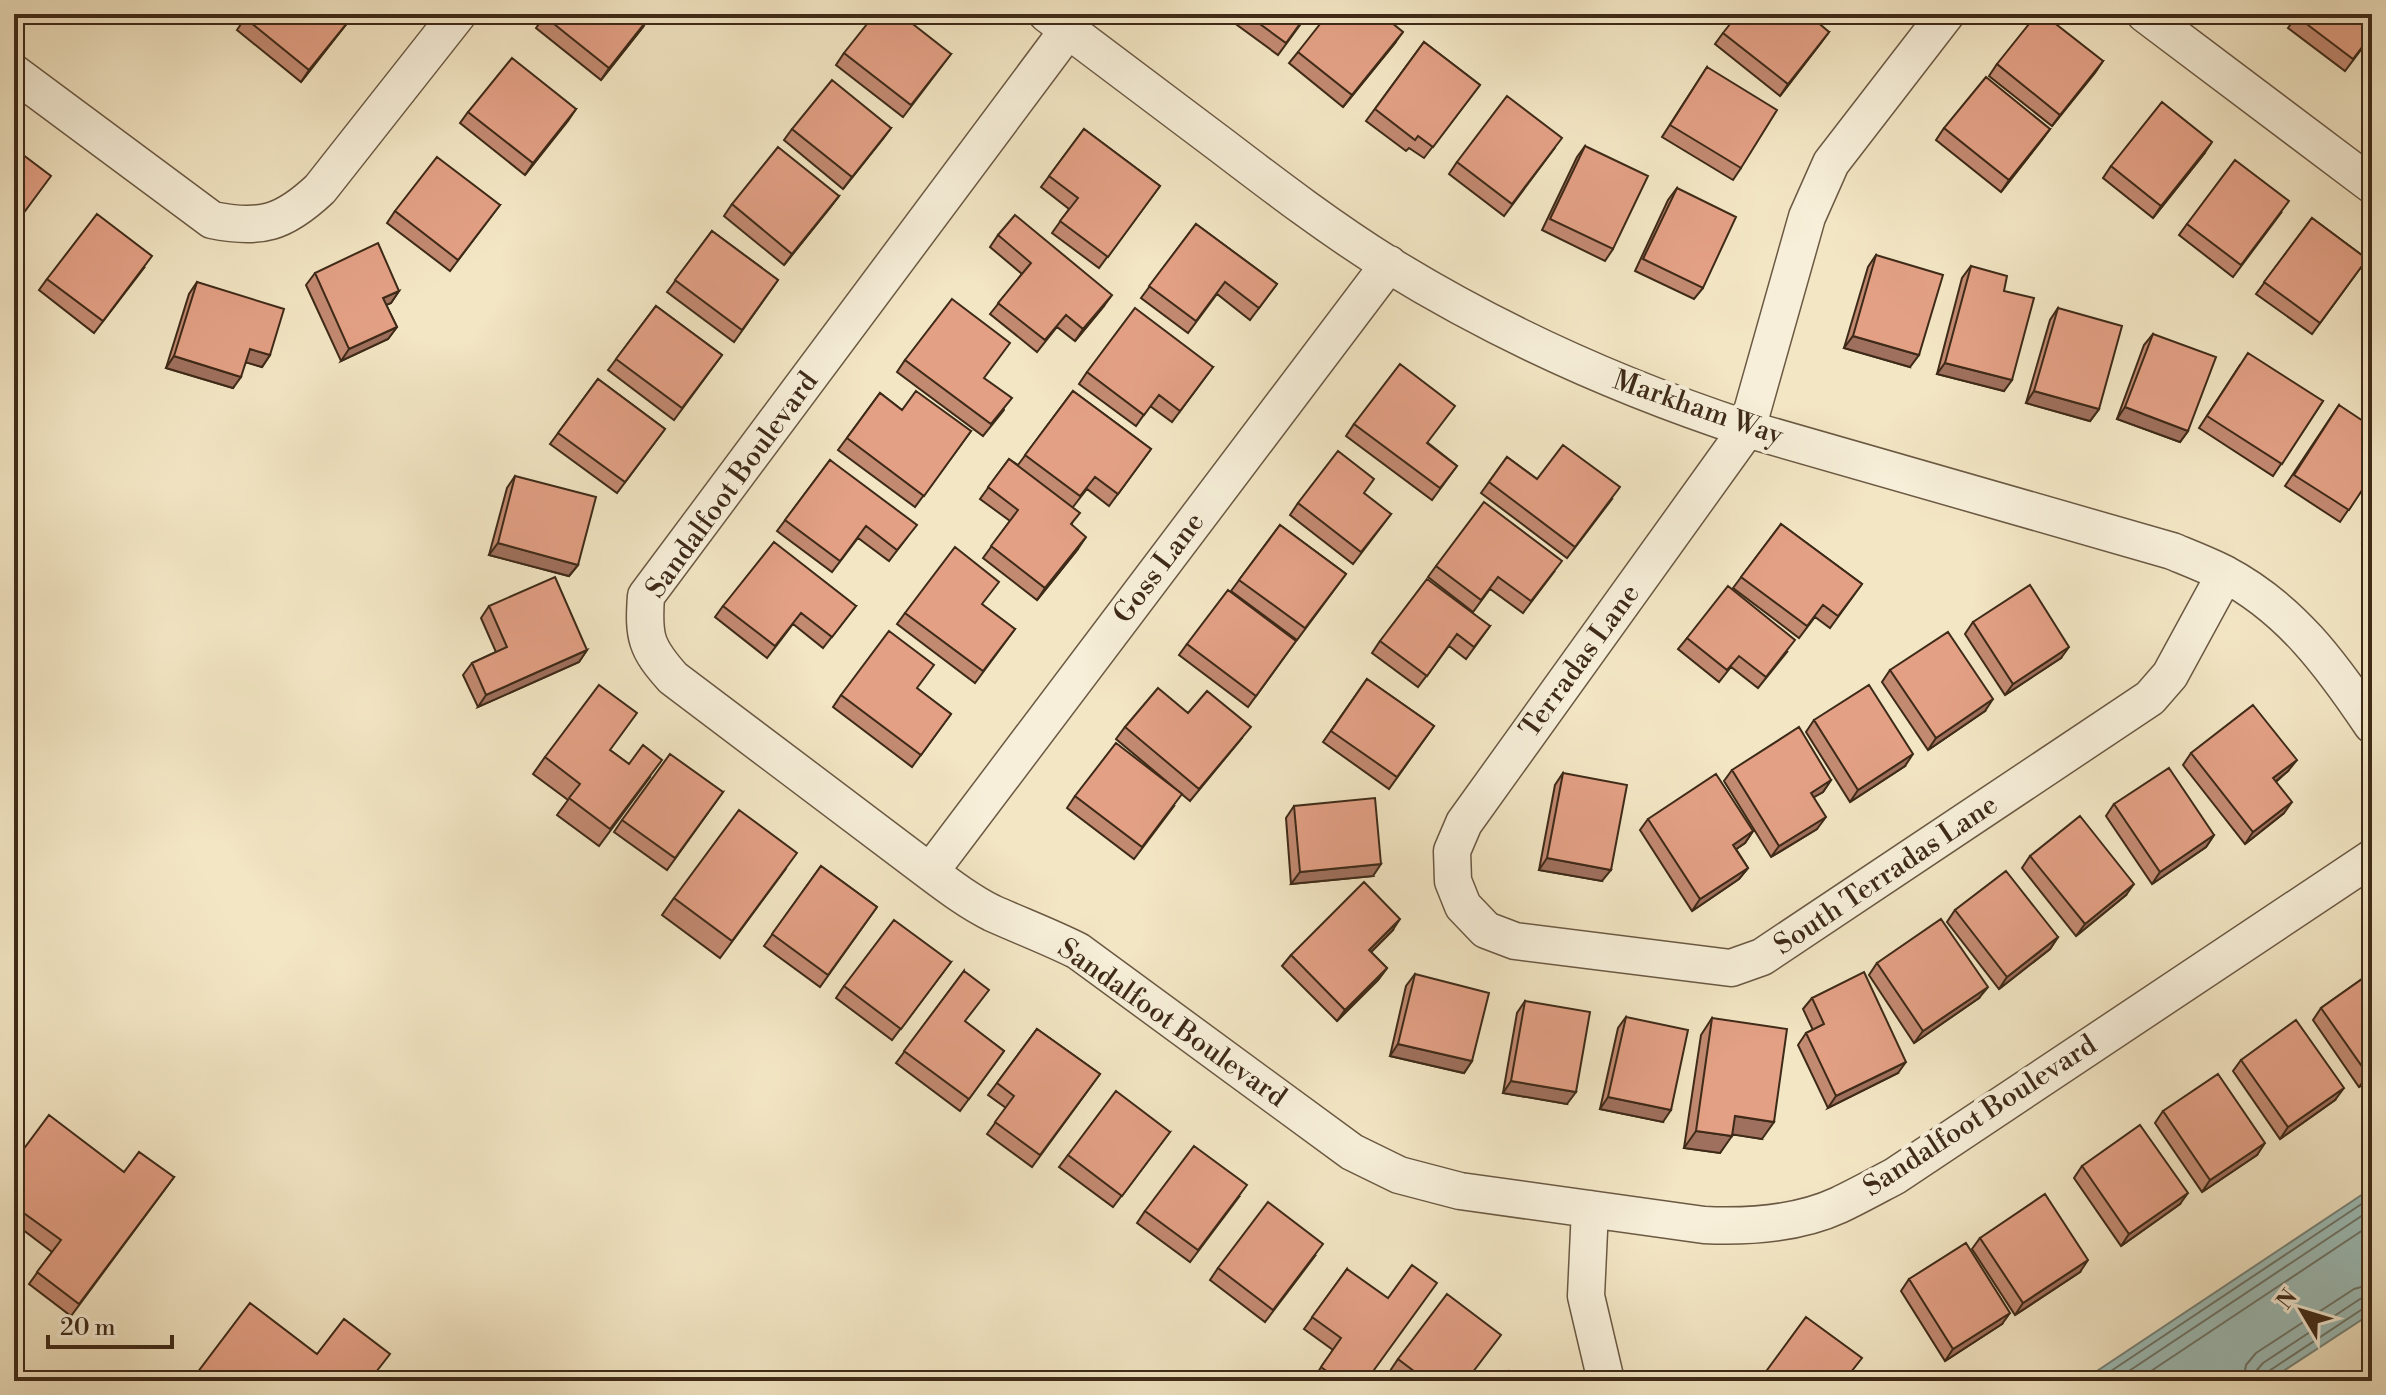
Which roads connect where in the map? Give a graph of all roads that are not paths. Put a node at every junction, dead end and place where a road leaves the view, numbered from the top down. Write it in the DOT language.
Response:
graph roads {
  1 [pos="458,14"];
  2 [pos="1946,14"];
  3 [pos="2145,14"];
  4 [pos="1057,22"];
  5 [pos="14,73"];
  6 [pos="2372,185"];
  7 [pos="1389,264"];
  8 [pos="1747,429"];
  9 [pos="2225,574"];
  10 [pos="2372,725"];
  11 [pos="2372,858"];
  12 [pos="930,872"];
  13 [pos="1463,906"];
  14 [pos="1590,1209"];
  15 [pos="1606,1381"];
  1 -- 5 [label="street"];
  2 -- 8 [label="street, Terradas Lane"];
  3 -- 6 [label="street"];
  4 -- 7 [label="street, Markham Way"];
  4 -- 12 [label="street, Sandalfoot Boulevard"];
  7 -- 8 [label="street, Markham Way"];
  7 -- 12 [label="street, Goss Lane"];
  8 -- 9 [label="street, Markham Way"];
  8 -- 13 [label="street, Terradas Lane"];
  9 -- 10 [label="street, Markham Way"];
  9 -- 13 [label="street, South Terradas Lane"];
  11 -- 14 [label="street, Sandalfoot Boulevard"];
  12 -- 14 [label="street, Sandalfoot Boulevard"];
  14 -- 15 [label="street"];
}
